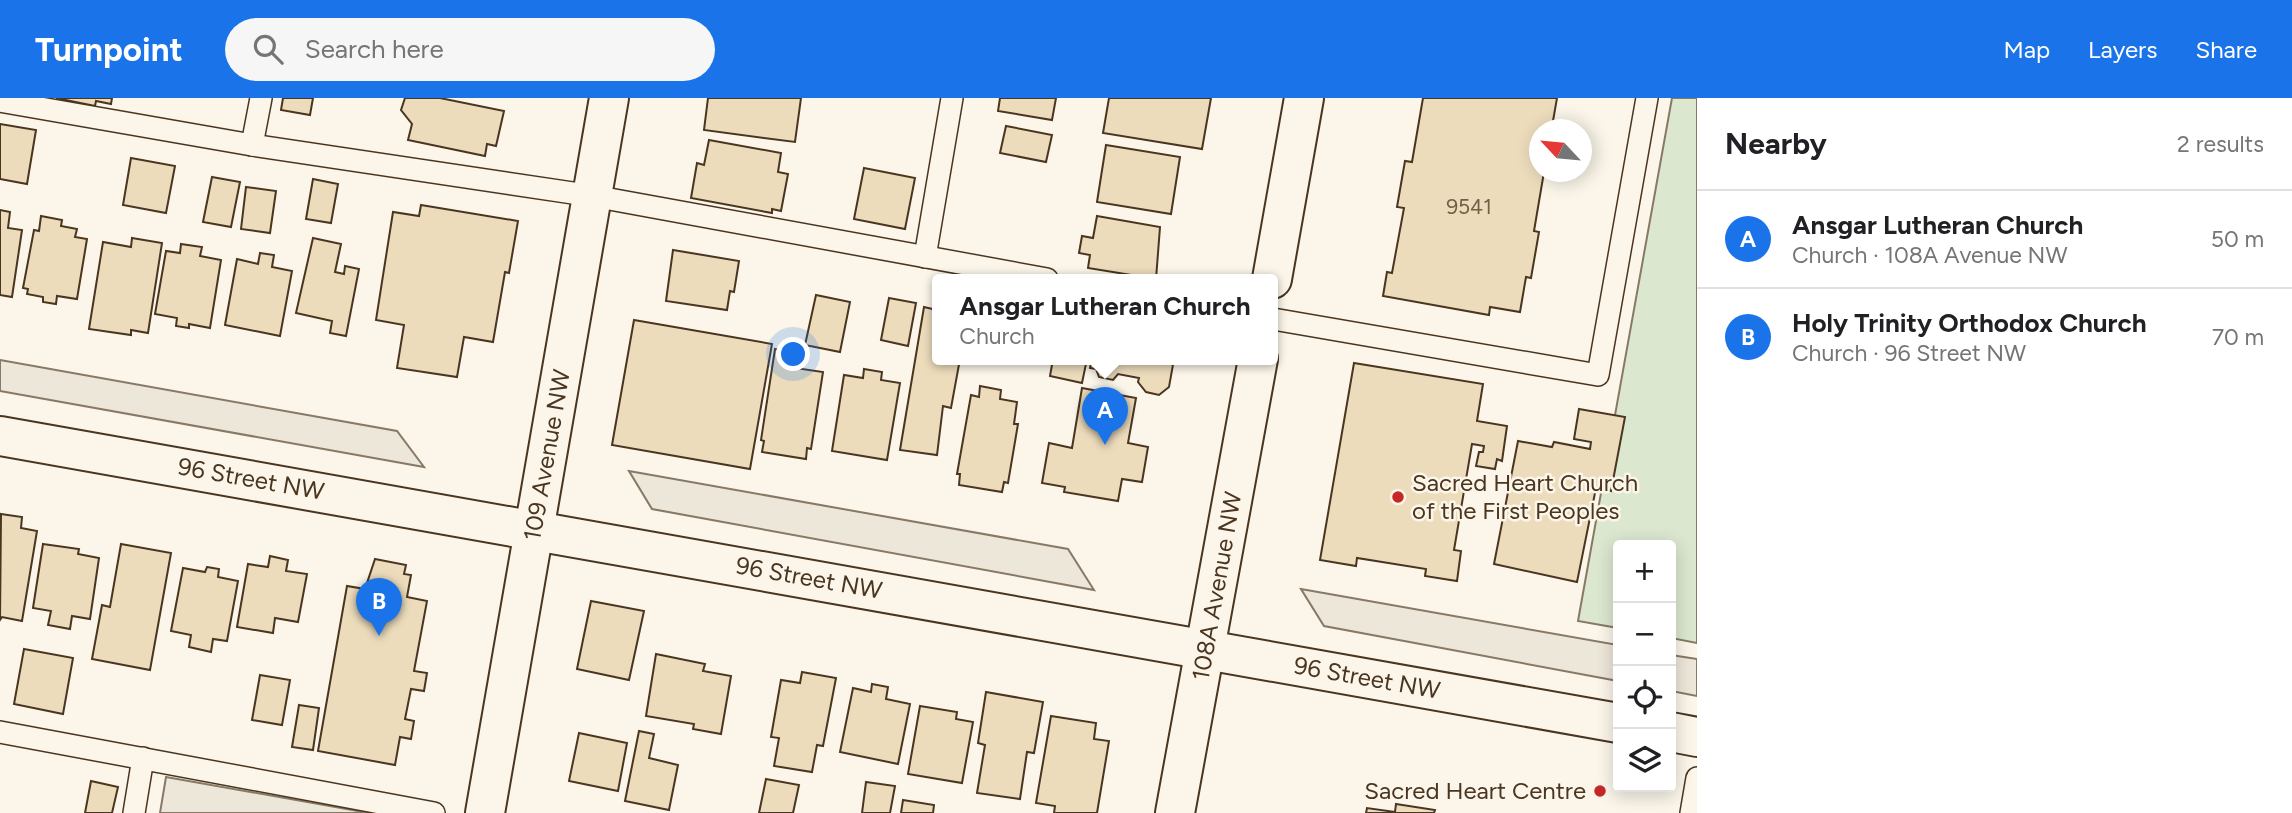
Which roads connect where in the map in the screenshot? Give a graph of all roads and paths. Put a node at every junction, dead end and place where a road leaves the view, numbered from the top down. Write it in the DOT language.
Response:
graph roads {
  1 [pos="261,98"];
  2 [pos="609,98"];
  3 [pos="952,98"];
  4 [pos="1304,98"];
  5 [pos="1647,98"];
  6 [pos="0,101"];
  7 [pos="252,145"];
  8 [pos="593,196"];
  9 [pos="925,257"];
  10 [pos="1019,274"];
  11 [pos="1273,274"];
  12 [pos="1278,320"];
  13 [pos="1257,365"];
  14 [pos="0,436"];
  15 [pos="534,529"];
  16 [pos="1205,650"];
  17 [pos="1613,722"];
  18 [pos="0,732"];
  19 [pos="1676,733"];
  20 [pos="1697,737"];
  21 [pos="143,758"];
  22 [pos="1697,778"];
  23 [pos="134,813"];
  24 [pos="434,813"];
  25 [pos="485,813"];
  26 [pos="1175,813"];
  27 [pos="1692,813"];
  1 -- 7 [label="lane"];
  2 -- 8 [label="street, 109 Avenue NW"];
  3 -- 9 [label="lane"];
  4 -- 11 [label="street"];
  5 -- 12 [label="lane"];
  6 -- 7 [label="lane"];
  7 -- 8 [label="lane"];
  8 -- 9 [label="lane"];
  8 -- 15 [label="street, 109 Avenue NW"];
  9 -- 10 [label="lane"];
  13 -- 16 [label="street, 108A Avenue NW"];
  14 -- 15 [label="street, 96 Street NW"];
  15 -- 16 [label="street, 96 Street NW"];
  15 -- 25 [label="street, 109 Avenue NW"];
  16 -- 17 [label="street, 96 Street NW"];
  16 -- 26 [label="street, 108A Avenue NW"];
  18 -- 21 [label="lane"];
  19 -- 20 [label="street"];
  21 -- 23 [label="lane"];
  21 -- 24 [label="lane"];
  22 -- 27 [label="lane"];
}
